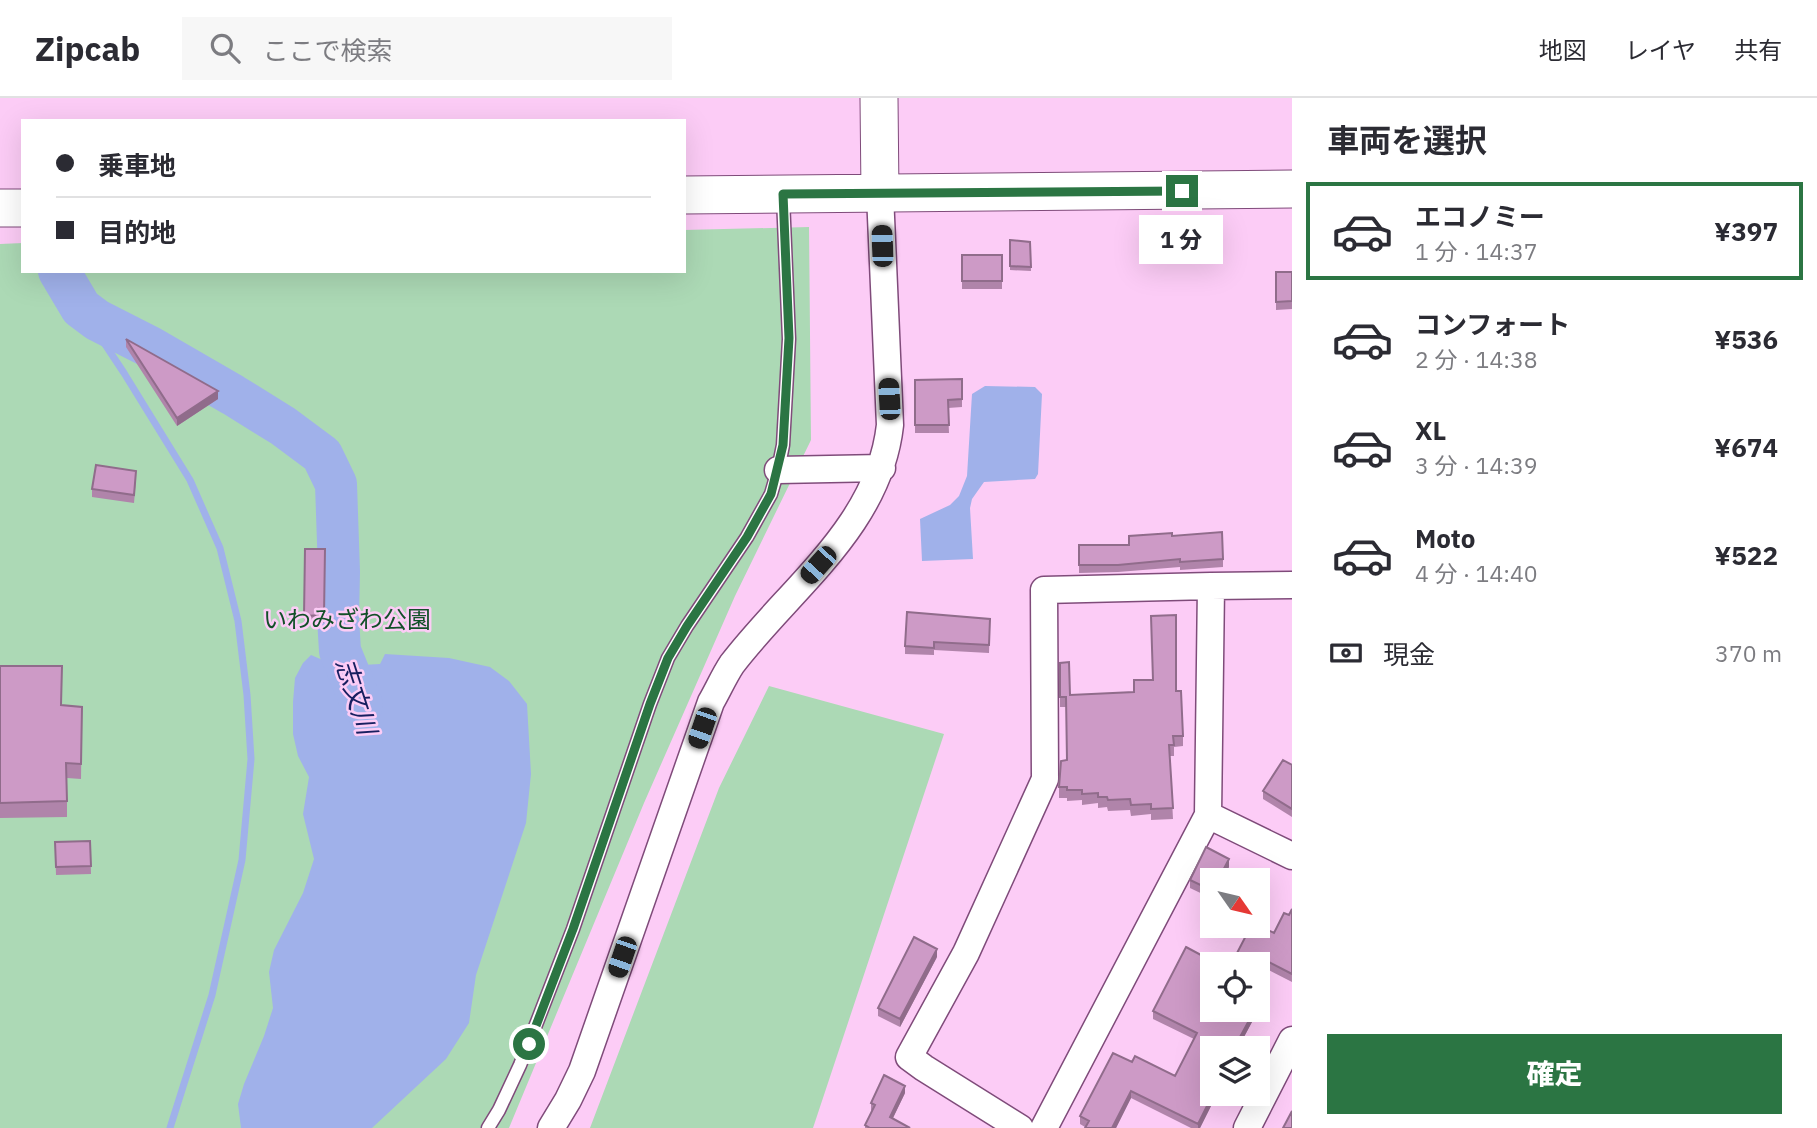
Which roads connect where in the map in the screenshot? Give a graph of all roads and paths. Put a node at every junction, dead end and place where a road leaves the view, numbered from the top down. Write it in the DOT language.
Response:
graph roads {
  1 [pos="879,98"];
  2 [pos="1292,189"];
  3 [pos="783,194"];
  4 [pos="880,194"];
  5 [pos="686,195"];
  6 [pos="0,208"];
  7 [pos="21,208"];
  8 [pos="881,468"];
  9 [pos="778,470"];
  10 [pos="1292,585"];
  11 [pos="1211,586"];
  12 [pos="1208,815"];
  13 [pos="1292,856"];
  14 [pos="1292,1040"];
  15 [pos="488,1128"];
  16 [pos="551,1128"];
  17 [pos="1020,1128"];
  18 [pos="1044,1128"];
  19 [pos="1247,1128"];
  1 -- 4 [label="street"];
  2 -- 4 [label="street"];
  3 -- 4 [label="street"];
  3 -- 5 [label="street"];
  3 -- 9 [label="lane"];
  4 -- 8 [label="street"];
  6 -- 7 [label="street"];
  8 -- 9 [label="street"];
  8 -- 16 [label="street"];
  9 -- 15 [label="lane"];
  10 -- 11 [label="street"];
  11 -- 12 [label="street"];
  11 -- 17 [label="street"];
  12 -- 13 [label="street"];
  12 -- 18 [label="street"];
  14 -- 19 [label="street"];
}
